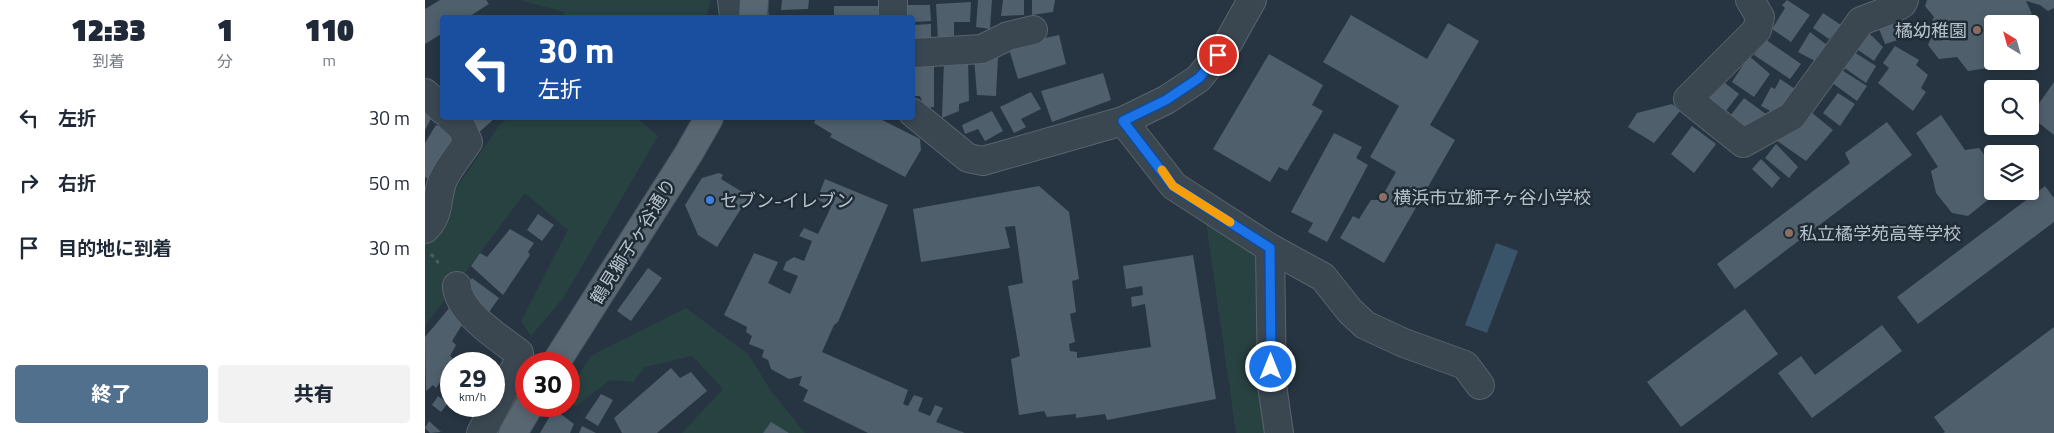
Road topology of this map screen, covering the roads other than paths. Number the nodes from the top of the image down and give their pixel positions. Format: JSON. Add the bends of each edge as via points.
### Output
{"nodes":[{"id":1,"x":732,"y":0,"type":"edge"},
{"id":2,"x":755,"y":0,"type":"edge"},
{"id":3,"x":893,"y":0,"type":"edge"},
{"id":4,"x":1252,"y":0,"type":"edge"},
{"id":5,"x":1750,"y":0,"type":"edge"},
{"id":6,"x":1904,"y":0,"type":"edge"},
{"id":7,"x":734,"y":15,"type":"edge"},
{"id":8,"x":753,"y":15,"type":"edge"},
{"id":9,"x":893,"y":15,"type":"edge"},
{"id":10,"x":1033,"y":30,"type":"dead end"},
{"id":11,"x":915,"y":53,"type":"edge"},
{"id":12,"x":425,"y":93,"type":"edge"},
{"id":13,"x":440,"y":107,"type":"edge"},
{"id":14,"x":915,"y":115,"type":"edge"},
{"id":15,"x":453,"y":120,"type":"edge"},
{"id":16,"x":708,"y":120,"type":"edge"},
{"id":17,"x":1123,"y":121,"type":"junction"},
{"id":18,"x":426,"y":236,"type":"edge"},
{"id":19,"x":1270,"y":248,"type":"junction"},
{"id":20,"x":457,"y":286,"type":"dead end"},
{"id":21,"x":563,"y":352,"type":"edge"},
{"id":22,"x":1481,"y":385,"type":"dead end"},
{"id":23,"x":522,"y":417,"type":"edge"},
{"id":24,"x":481,"y":433,"type":"edge"},
{"id":25,"x":513,"y":433,"type":"edge"},
{"id":26,"x":1279,"y":433,"type":"edge"}],
"edges":[{"from":1,"to":7,"type":"street"},
{"from":2,"to":8,"type":"main road"},
{"from":3,"to":9,"type":"street"},
{"from":4,"to":17,"type":"street","via":[[1228,44],[1199,78],[1166,100]]},
{"from":5,"to":6,"type":"street","via":[[1760,18],[1757,30],[1688,99],[1743,143],[1792,116],[1861,21],[1893,9]]},
{"from":10,"to":11,"type":"street","via":[[1008,36],[982,49]]},
{"from":12,"to":13,"type":"street"},
{"from":14,"to":17,"type":"street","via":[[968,158],[983,161]]},
{"from":15,"to":18,"type":"street","via":[[462,128],[468,142],[443,180],[438,210]]},
{"from":16,"to":21,"type":"main road","name":"鶴見獅子ヶ谷通り"},
{"from":17,"to":19,"type":"street","via":[[1173,186]]},
{"from":19,"to":22,"type":"street","via":[[1323,277],[1365,325],[1465,365]]},
{"from":19,"to":26,"type":"street","via":[[1272,385]]},
{"from":20,"to":24,"type":"street","via":[[457,295],[463,305],[519,354],[519,361]]},
{"from":23,"to":25,"type":"main road"}]}
